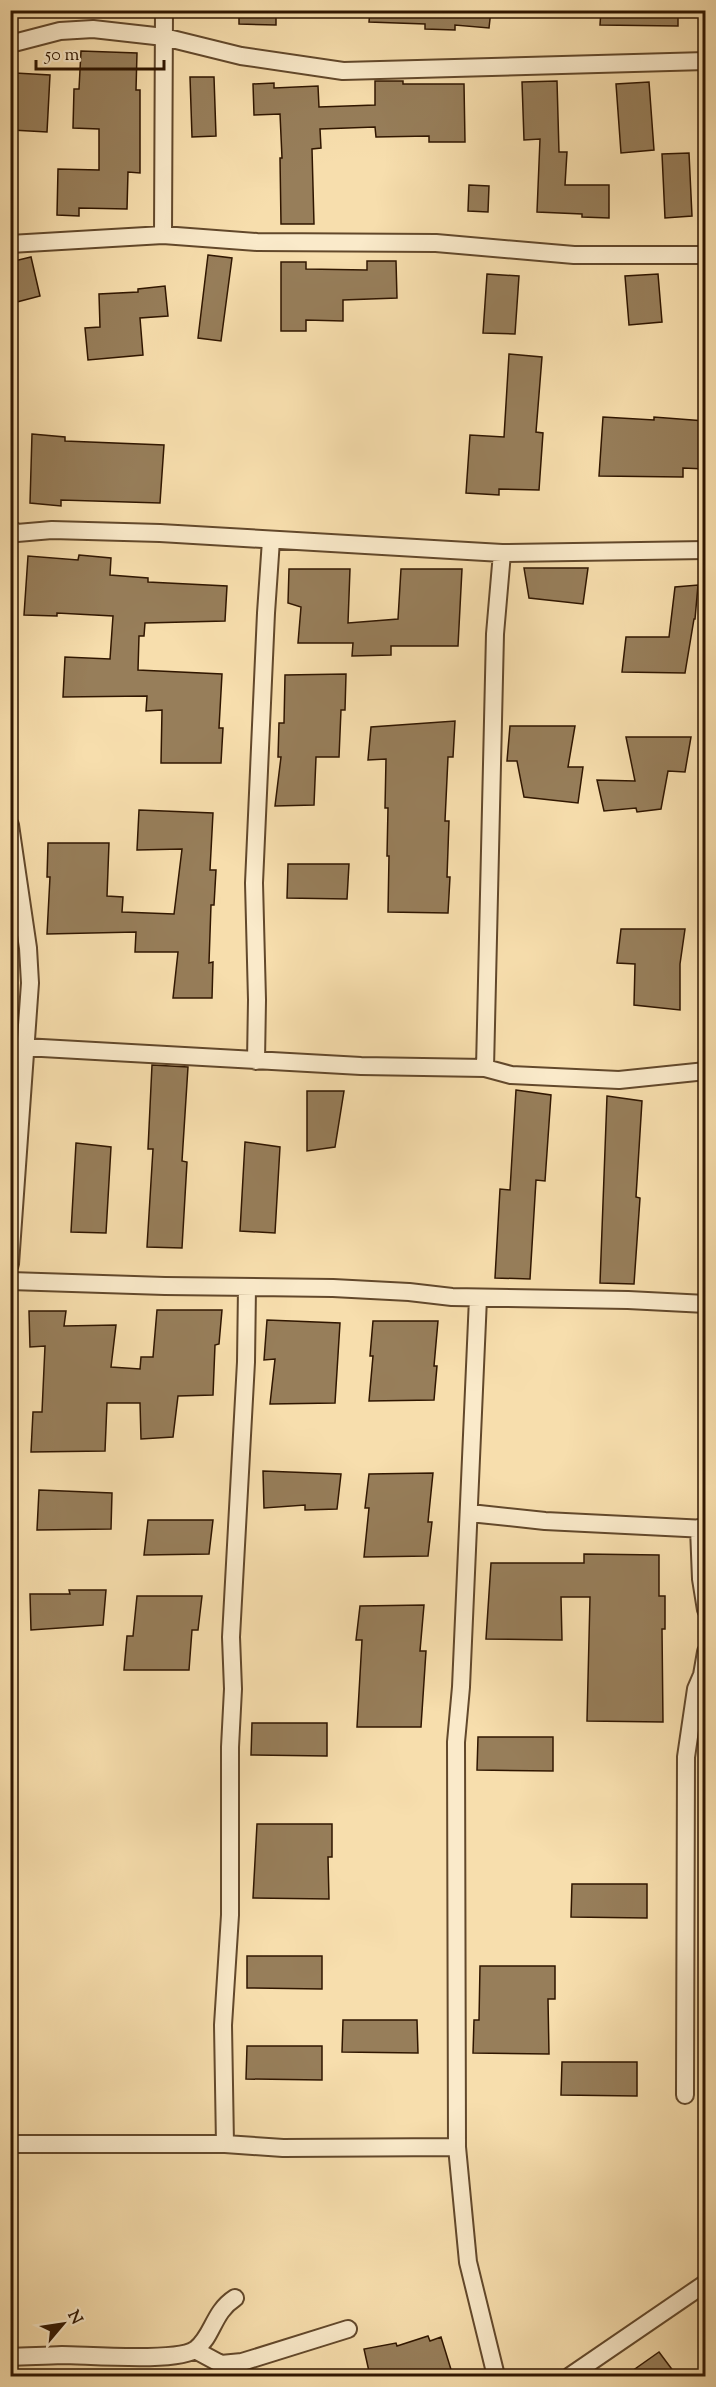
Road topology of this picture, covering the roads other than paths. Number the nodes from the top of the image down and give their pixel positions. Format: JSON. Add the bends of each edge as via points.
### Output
{"nodes":[{"id":1,"x":164,"y":10,"type":"edge"},
{"id":2,"x":164,"y":38,"type":"junction"},
{"id":3,"x":10,"y":44,"type":"edge"},
{"id":4,"x":705,"y":61,"type":"edge"},
{"id":5,"x":163,"y":235,"type":"junction"},
{"id":6,"x":10,"y":244,"type":"edge"},
{"id":7,"x":705,"y":255,"type":"edge"},
{"id":8,"x":14,"y":531,"type":"edge"},
{"id":9,"x":272,"y":540,"type":"junction"},
{"id":10,"x":705,"y":550,"type":"edge"},
{"id":11,"x":502,"y":553,"type":"junction"},
{"id":12,"x":10,"y":825,"type":"edge"},
{"id":13,"x":10,"y":945,"type":"edge"},
{"id":14,"x":28,"y":948,"type":"junction"},
{"id":15,"x":24,"y":1047,"type":"junction"},
{"id":16,"x":256,"y":1061,"type":"junction"},
{"id":17,"x":485,"y":1068,"type":"junction"},
{"id":18,"x":705,"y":1071,"type":"edge"},
{"id":19,"x":10,"y":1264,"type":"edge"},
{"id":20,"x":10,"y":1281,"type":"edge"},
{"id":21,"x":247,"y":1287,"type":"junction"},
{"id":22,"x":478,"y":1298,"type":"junction"},
{"id":23,"x":705,"y":1305,"type":"edge"},
{"id":24,"x":470,"y":1513,"type":"junction"},
{"id":25,"x":702,"y":1528,"type":"edge"},
{"id":26,"x":705,"y":1611,"type":"edge"},
{"id":27,"x":705,"y":1652,"type":"edge"},
{"id":28,"x":704,"y":1675,"type":"edge"},
{"id":29,"x":685,"y":2095,"type":"dead end"},
{"id":30,"x":10,"y":2144,"type":"edge"},
{"id":31,"x":225,"y":2144,"type":"junction"},
{"id":32,"x":457,"y":2147,"type":"junction"},
{"id":33,"x":705,"y":2283,"type":"edge"},
{"id":34,"x":235,"y":2298,"type":"dead end"},
{"id":35,"x":348,"y":2329,"type":"dead end"},
{"id":36,"x":195,"y":2350,"type":"junction"},
{"id":37,"x":10,"y":2357,"type":"edge"},
{"id":38,"x":496,"y":2376,"type":"edge"},
{"id":39,"x":570,"y":2376,"type":"edge"}],
"edges":[{"from":1,"to":2,"type":"street"},
{"from":2,"to":3,"type":"street","via":[[93,29],[60,31]]},
{"from":2,"to":4,"type":"street","via":[[241,56],[343,71]]},
{"from":2,"to":5,"type":"street"},
{"from":5,"to":6,"type":"street"},
{"from":5,"to":7,"type":"street","via":[[257,242],[436,243],[574,255]]},
{"from":8,"to":9,"type":"street","via":[[110,531]]},
{"from":9,"to":11,"type":"street"},
{"from":9,"to":16,"type":"street","via":[[254,883]]},
{"from":10,"to":11,"type":"street"},
{"from":11,"to":17,"type":"street","via":[[495,634]]},
{"from":12,"to":14,"type":"street"},
{"from":13,"to":14,"type":"street"},
{"from":14,"to":15,"type":"street","via":[[30,983]]},
{"from":15,"to":16,"type":"street"},
{"from":15,"to":19,"type":"street"},
{"from":16,"to":17,"type":"street"},
{"from":17,"to":18,"type":"street","via":[[511,1074],[619,1080]]},
{"from":20,"to":21,"type":"street"},
{"from":21,"to":22,"type":"street","via":[[333,1288]]},
{"from":21,"to":31,"type":"street","via":[[231,1637],[230,1915],[223,2025]]},
{"from":22,"to":23,"type":"street"},
{"from":22,"to":24,"type":"street"},
{"from":24,"to":25,"type":"street","via":[[545,1521]]},
{"from":24,"to":32,"type":"street","via":[[456,1742]]},
{"from":25,"to":26,"type":"street"},
{"from":27,"to":28,"type":"street"},
{"from":28,"to":29,"type":"street","via":[[696,1689],[686,1757]]},
{"from":30,"to":31,"type":"street"},
{"from":31,"to":32,"type":"street","via":[[283,2148]]},
{"from":32,"to":38,"type":"street","via":[[468,2262]]},
{"from":33,"to":39,"type":"street"},
{"from":34,"to":36,"type":"street","via":[[218,2313]]},
{"from":35,"to":36,"type":"street","via":[[242,2362],[221,2364]]},
{"from":36,"to":37,"type":"street","via":[[155,2357]]}]}
